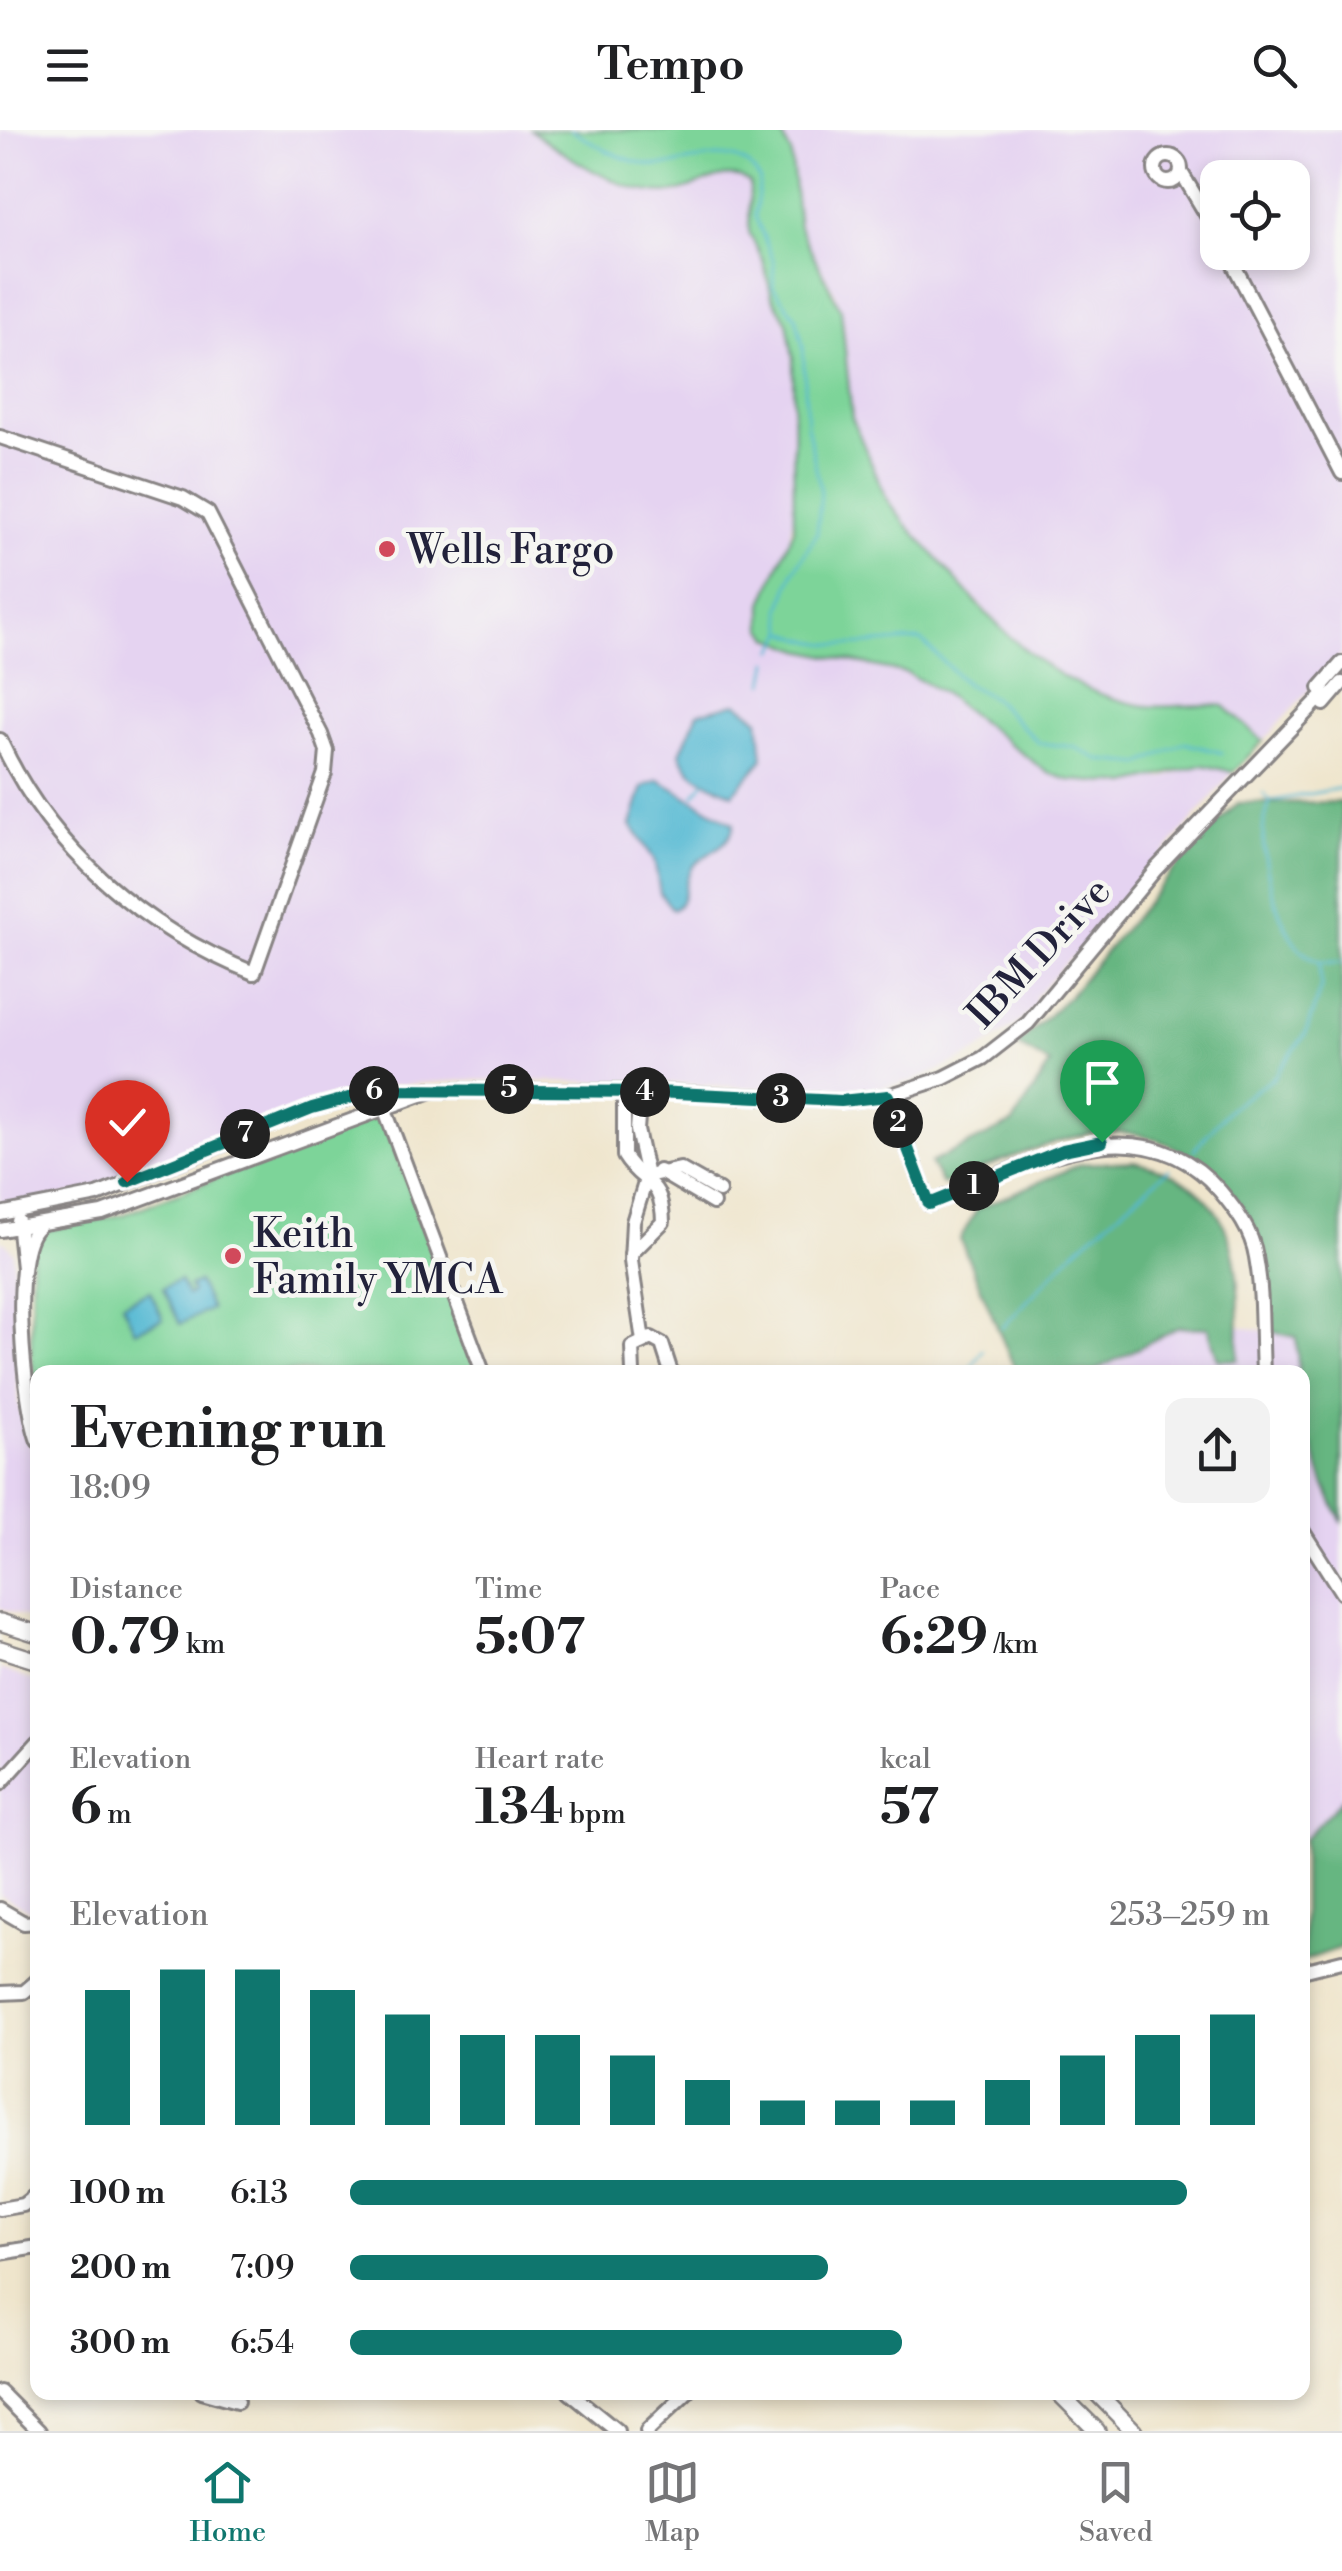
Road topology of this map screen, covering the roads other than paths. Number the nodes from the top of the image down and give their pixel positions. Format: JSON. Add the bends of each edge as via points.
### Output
{"nodes":[{"id":1,"x":1180,"y":172,"type":"dead end"},
{"id":2,"x":1200,"y":205,"type":"edge"},
{"id":3,"x":1237,"y":270,"type":"edge"},
{"id":4,"x":0,"y":437,"type":"edge"},
{"id":5,"x":1342,"y":473,"type":"edge"},
{"id":6,"x":1342,"y":663,"type":"edge"},
{"id":7,"x":1342,"y":683,"type":"edge"},
{"id":8,"x":0,"y":740,"type":"edge"},
{"id":9,"x":1272,"y":747,"type":"junction"},
{"id":10,"x":436,"y":1089,"type":"junction"},
{"id":11,"x":378,"y":1090,"type":"junction"},
{"id":12,"x":624,"y":1092,"type":"junction"},
{"id":13,"x":640,"y":1092,"type":"junction"},
{"id":14,"x":888,"y":1096,"type":"junction"},
{"id":15,"x":384,"y":1107,"type":"junction"},
{"id":16,"x":653,"y":1174,"type":"junction"},
{"id":17,"x":716,"y":1197,"type":"dead end"},
{"id":18,"x":17,"y":1212,"type":"junction"},
{"id":19,"x":0,"y":1214,"type":"edge"},
{"id":20,"x":39,"y":1226,"type":"junction"},
{"id":21,"x":18,"y":1229,"type":"junction"},
{"id":22,"x":0,"y":1230,"type":"edge"},
{"id":23,"x":631,"y":1254,"type":"junction"},
{"id":24,"x":23,"y":1268,"type":"junction"},
{"id":25,"x":643,"y":1341,"type":"junction"},
{"id":26,"x":479,"y":1365,"type":"edge"},
{"id":27,"x":633,"y":1365,"type":"edge"},
{"id":28,"x":669,"y":1365,"type":"edge"},
{"id":29,"x":1262,"y":1365,"type":"edge"},
{"id":30,"x":30,"y":1405,"type":"edge"},
{"id":31,"x":1310,"y":1543,"type":"edge"},
{"id":32,"x":1342,"y":1593,"type":"edge"},
{"id":33,"x":0,"y":1622,"type":"edge"},
{"id":34,"x":30,"y":1631,"type":"edge"},
{"id":35,"x":0,"y":1649,"type":"edge"},
{"id":36,"x":30,"y":1658,"type":"edge"},
{"id":37,"x":30,"y":1751,"type":"edge"},
{"id":38,"x":0,"y":1784,"type":"edge"},
{"id":39,"x":1,"y":1914,"type":"edge"},
{"id":40,"x":30,"y":1923,"type":"edge"},
{"id":41,"x":1342,"y":1961,"type":"edge"},
{"id":42,"x":1310,"y":1970,"type":"edge"},
{"id":43,"x":30,"y":1987,"type":"edge"},
{"id":44,"x":0,"y":1992,"type":"edge"},
{"id":45,"x":30,"y":2200,"type":"edge"},
{"id":46,"x":0,"y":2209,"type":"edge"},
{"id":47,"x":30,"y":2248,"type":"edge"},
{"id":48,"x":0,"y":2252,"type":"edge"},
{"id":49,"x":0,"y":2392,"type":"edge"},
{"id":50,"x":230,"y":2400,"type":"edge"},
{"id":51,"x":579,"y":2400,"type":"edge"},
{"id":52,"x":680,"y":2400,"type":"edge"},
{"id":53,"x":1066,"y":2400,"type":"edge"},
{"id":54,"x":1104,"y":2400,"type":"edge"},
{"id":55,"x":237,"y":2402,"type":"dead end"},
{"id":56,"x":38,"y":2431,"type":"edge"},
{"id":57,"x":617,"y":2431,"type":"edge"},
{"id":58,"x":647,"y":2431,"type":"edge"},
{"id":59,"x":1098,"y":2431,"type":"edge"},
{"id":60,"x":1134,"y":2431,"type":"edge"}],
"edges":[{"from":1,"to":2,"type":"street"},
{"from":3,"to":5,"type":"street"},
{"from":4,"to":8,"type":"street","via":[[183,498],[208,513],[320,734],[325,773],[254,973],[173,934],[108,886],[49,821]]},
{"from":6,"to":9,"type":"street","name":"IBM Drive"},
{"from":7,"to":9,"type":"street","name":"IBM Drive","via":[[1298,731]]},
{"from":9,"to":14,"type":"street","name":"IBM Drive","via":[[1156,869],[1028,1023],[970,1066]]},
{"from":10,"to":11,"type":"street","name":"IBM Drive"},
{"from":10,"to":12,"type":"street","name":"IBM Drive"},
{"from":10,"to":15,"type":"street","name":"IBM Drive"},
{"from":11,"to":15,"type":"street"},
{"from":11,"to":18,"type":"street","name":"IBM Drive","via":[[299,1113],[97,1195]]},
{"from":12,"to":13,"type":"street","name":"IBM Drive"},
{"from":12,"to":16,"type":"street","via":[[624,1156]]},
{"from":13,"to":14,"type":"street","name":"IBM Drive","via":[[841,1101]]},
{"from":13,"to":16,"type":"street","via":[[637,1130]]},
{"from":14,"to":29,"type":"street","via":[[929,1204],[1063,1150],[1102,1142],[1156,1148],[1208,1177],[1241,1216],[1256,1255]]},
{"from":15,"to":20,"type":"street","name":"IBM Drive","via":[[102,1212]]},
{"from":15,"to":26,"type":"street"},
{"from":16,"to":17,"type":"street","via":[[680,1169]]},
{"from":16,"to":23,"type":"street","via":[[633,1222]]},
{"from":16,"to":23,"type":"street","via":[[663,1222]]},
{"from":18,"to":19,"type":"street","name":"IBM Drive"},
{"from":18,"to":21,"type":"street"},
{"from":20,"to":21,"type":"street","name":"IBM Drive"},
{"from":20,"to":24,"type":"street","via":[[29,1238]]},
{"from":21,"to":22,"type":"street","name":"IBM Drive"},
{"from":21,"to":24,"type":"street"},
{"from":23,"to":25,"type":"street"},
{"from":24,"to":30,"type":"street","via":[[23,1373]]},
{"from":25,"to":27,"type":"street","via":[[632,1347]]},
{"from":25,"to":28,"type":"street","via":[[662,1344]]},
{"from":31,"to":32,"type":"street"},
{"from":33,"to":34,"type":"main road"},
{"from":35,"to":36,"type":"main road"},
{"from":37,"to":38,"type":"street"},
{"from":39,"to":40,"type":"street"},
{"from":41,"to":42,"type":"street"},
{"from":43,"to":44,"type":"street"},
{"from":45,"to":46,"type":"street"},
{"from":47,"to":48,"type":"street"},
{"from":49,"to":56,"type":"street"},
{"from":50,"to":55,"type":"street"},
{"from":51,"to":57,"type":"street"},
{"from":52,"to":58,"type":"street"},
{"from":53,"to":59,"type":"main road"},
{"from":54,"to":60,"type":"main road"}]}
